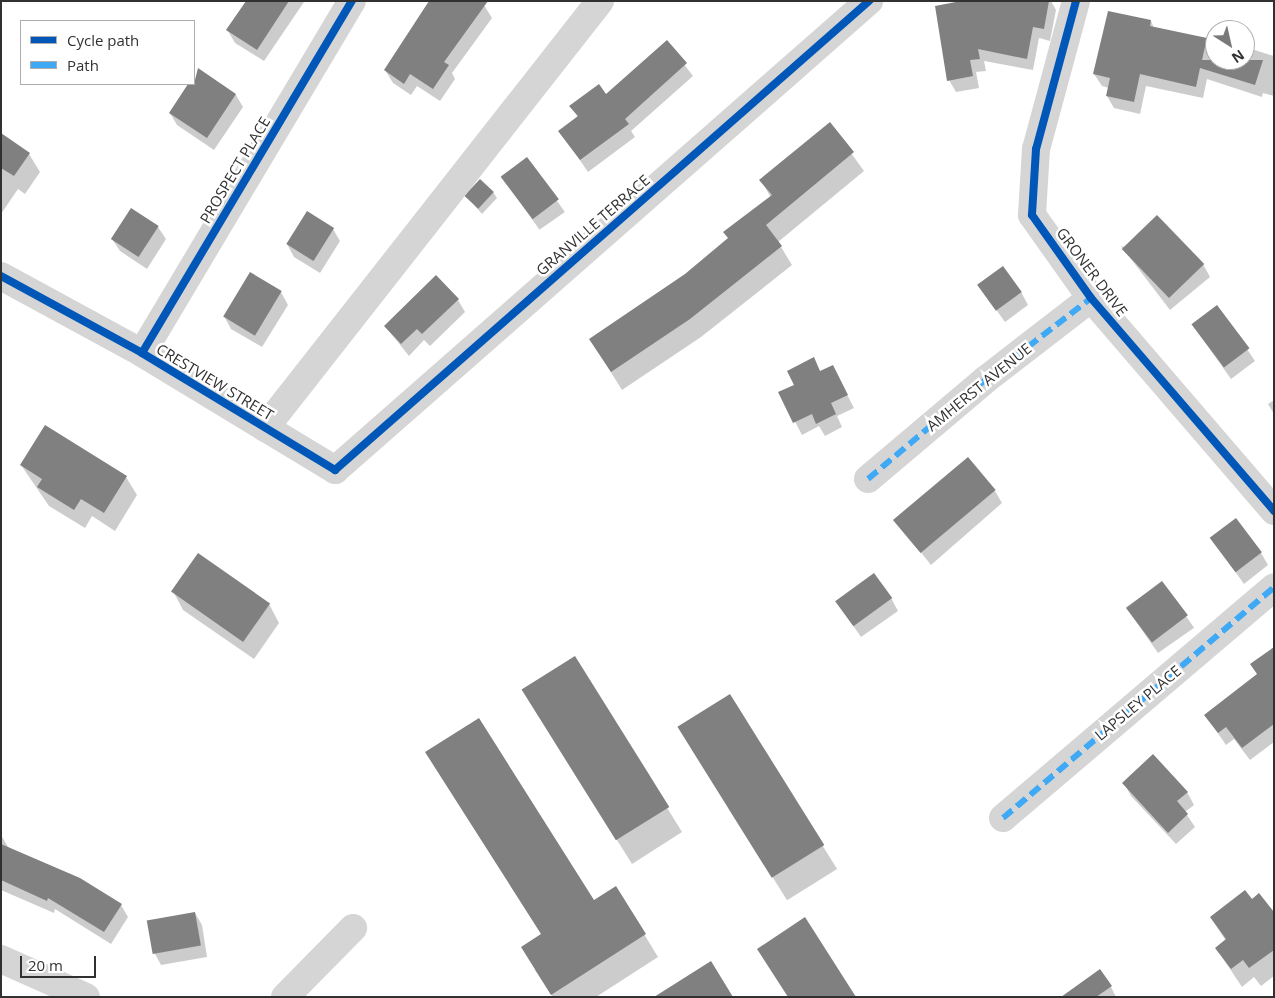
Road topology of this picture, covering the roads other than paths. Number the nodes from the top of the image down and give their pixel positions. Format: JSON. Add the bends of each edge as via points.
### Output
{"nodes":[{"id":1,"x":352,"y":1,"type":"edge"},
{"id":2,"x":600,"y":1,"type":"edge"},
{"id":3,"x":869,"y":1,"type":"edge"},
{"id":4,"x":1076,"y":1,"type":"edge"},
{"id":5,"x":1,"y":276,"type":"edge"},
{"id":6,"x":1091,"y":298,"type":"junction"},
{"id":7,"x":142,"y":353,"type":"junction"},
{"id":8,"x":265,"y":428,"type":"junction"},
{"id":9,"x":335,"y":470,"type":"joint"},
{"id":10,"x":868,"y":479,"type":"dead end"},
{"id":11,"x":1274,"y":511,"type":"edge"},
{"id":12,"x":1274,"y":587,"type":"edge"},
{"id":13,"x":1003,"y":818,"type":"dead end"},
{"id":14,"x":354,"y":928,"type":"dead end"},
{"id":15,"x":1,"y":958,"type":"edge"},
{"id":16,"x":86,"y":997,"type":"edge"},
{"id":17,"x":285,"y":997,"type":"edge"}],
"edges":[{"from":1,"to":7,"type":"street","name":"PROSPECT PLACE"},
{"from":2,"to":8,"type":"street"},
{"from":3,"to":9,"type":"street","name":"GRANVILLE TERRACE"},
{"from":4,"to":6,"type":"street","name":"GRONER DRIVE","via":[[1036,149],[1032,216]]},
{"from":5,"to":7,"type":"street","name":"CRESTVIEW STREET"},
{"from":6,"to":10,"type":"street","name":"AMHERST AVENUE","via":[[985,380]]},
{"from":6,"to":11,"type":"street","name":"GRONER DRIVE"},
{"from":7,"to":8,"type":"street","name":"CRESTVIEW STREET"},
{"from":8,"to":9,"type":"street","name":"CRESTVIEW STREET"},
{"from":12,"to":13,"type":"street","name":"LAPSLEY PLACE"},
{"from":14,"to":17,"type":"street"},
{"from":15,"to":16,"type":"street"}]}
